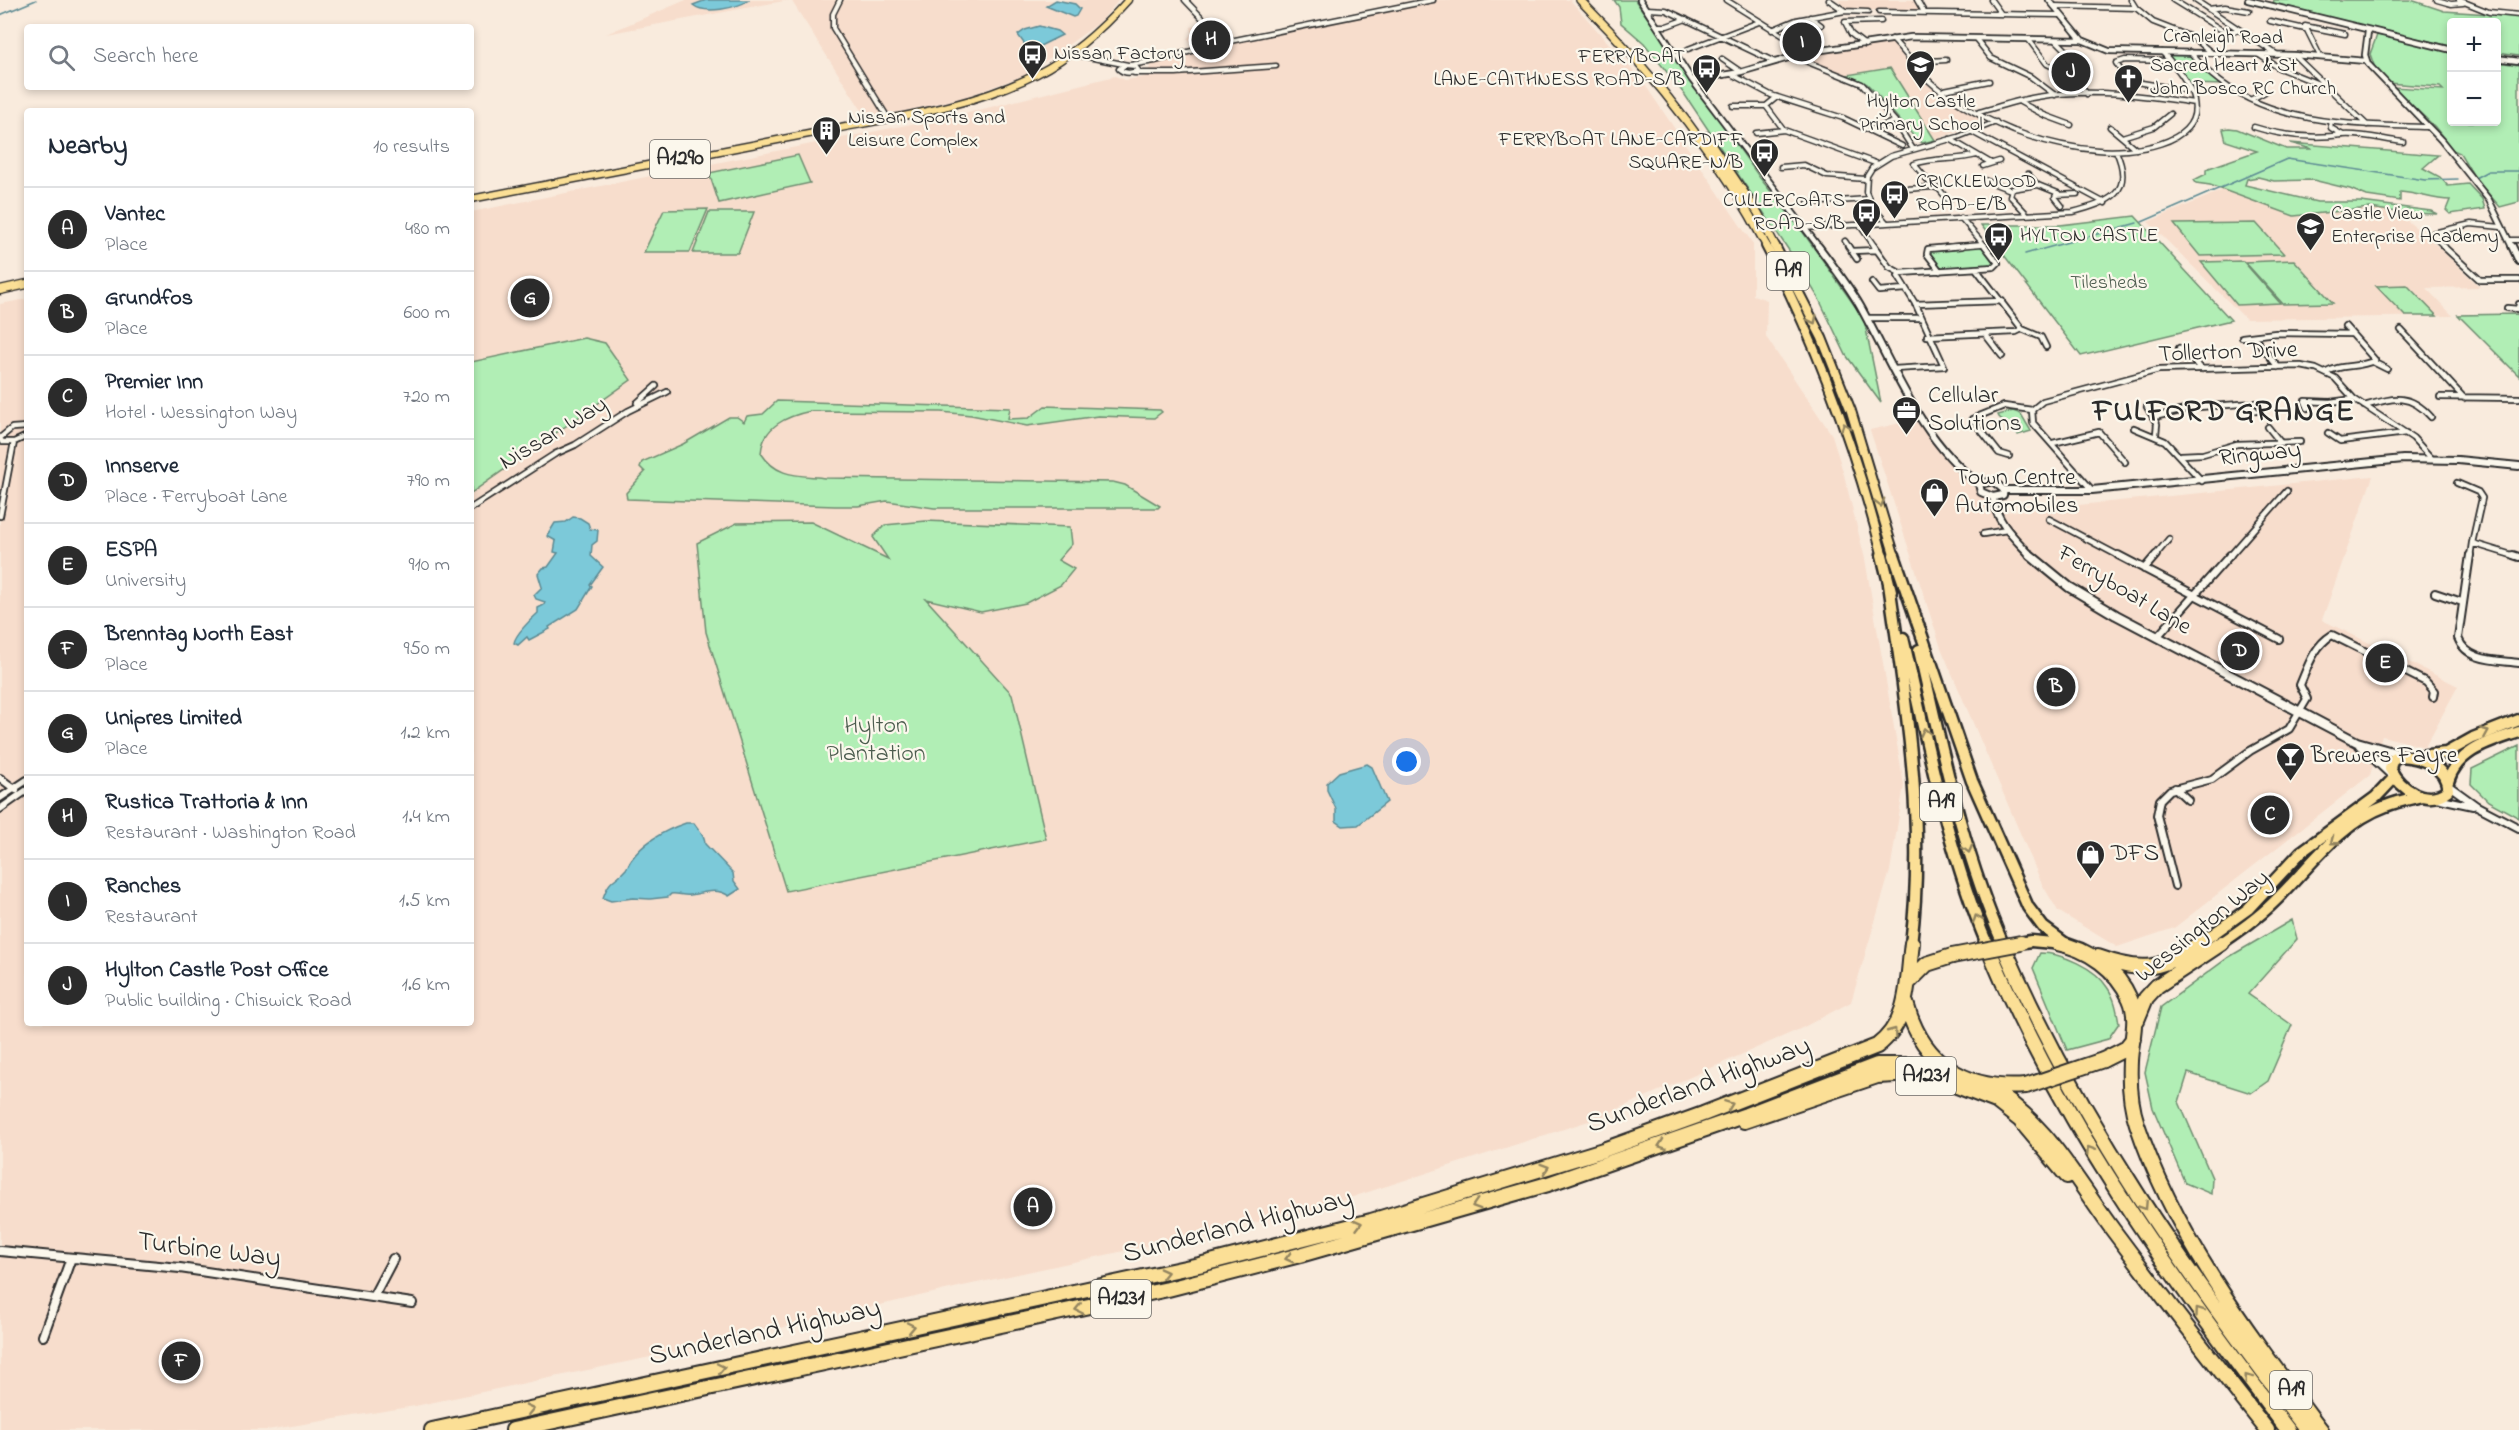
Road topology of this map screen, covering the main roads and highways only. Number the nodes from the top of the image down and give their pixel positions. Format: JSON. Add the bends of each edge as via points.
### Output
{"nodes":[{"id":1,"x":1128,"y":0,"type":"edge"},
{"id":2,"x":1580,"y":0,"type":"edge"},
{"id":3,"x":1587,"y":0,"type":"edge"},
{"id":4,"x":474,"y":198,"type":"edge"},
{"id":5,"x":24,"y":286,"type":"edge"},
{"id":6,"x":0,"y":290,"type":"edge"},
{"id":7,"x":1890,"y":584,"type":"junction"},
{"id":8,"x":1904,"y":588,"type":"junction"},
{"id":9,"x":2519,"y":720,"type":"edge"},
{"id":10,"x":2519,"y":732,"type":"edge"},
{"id":11,"x":2410,"y":756,"type":"junction"},
{"id":12,"x":2393,"y":777,"type":"junction"},
{"id":13,"x":2448,"y":783,"type":"junction"},
{"id":14,"x":2422,"y":796,"type":"junction"},
{"id":15,"x":2066,"y":944,"type":"junction"},
{"id":16,"x":2084,"y":952,"type":"junction"},
{"id":17,"x":1909,"y":983,"type":"junction"},
{"id":18,"x":1906,"y":1000,"type":"junction"},
{"id":19,"x":2137,"y":1021,"type":"junction"},
{"id":20,"x":2134,"y":1039,"type":"junction"},
{"id":21,"x":1964,"y":1079,"type":"junction"},
{"id":22,"x":1988,"y":1087,"type":"junction"},
{"id":23,"x":1717,"y":1125,"type":"junction"},
{"id":24,"x":2094,"y":1205,"type":"junction"},
{"id":25,"x":432,"y":1430,"type":"edge"},
{"id":26,"x":513,"y":1430,"type":"edge"},
{"id":27,"x":2267,"y":1430,"type":"edge"},
{"id":28,"x":2288,"y":1430,"type":"edge"},
{"id":29,"x":2307,"y":1430,"type":"edge"},
{"id":30,"x":2321,"y":1430,"type":"edge"}],
"edges":[{"from":1,"to":4,"type":"main road","number":"A1290","via":[[1116,15],[1048,67],[993,92],[888,118]]},
{"from":7,"to":2,"type":"highway","number":"A19","one_way":true,"via":[[1834,394],[1769,250],[1676,107]]},
{"from":3,"to":8,"type":"highway","number":"A19","one_way":true,"via":[[1615,26],[1685,107],[1758,213],[1779,251],[1822,338],[1851,411]]},
{"from":5,"to":6,"type":"main road"},
{"from":7,"to":17,"type":"highway","number":"A19","via":[[1916,808],[1918,874]]},
{"from":28,"to":7,"type":"highway","number":"A19","one_way":true,"via":[[2136,1222],[2061,1100],[2016,1012],[1956,856]]},
{"from":8,"to":15,"type":"highway","via":[[1972,781],[2028,907],[2043,927]]},
{"from":8,"to":29,"type":"highway","number":"A19","one_way":true,"via":[[1971,860],[2001,944],[2050,1050],[2152,1219]]},
{"from":11,"to":9,"type":"highway","one_way":true,"via":[[2446,753]]},
{"from":10,"to":13,"type":"highway","via":[[2466,755],[2449,772]]},
{"from":11,"to":12,"type":"highway","name":"Wessington Way","via":[[2392,760]]},
{"from":11,"to":13,"type":"highway","via":[[2433,765]]},
{"from":12,"to":14,"type":"highway","name":"Wessington Way"},
{"from":12,"to":16,"type":"highway","name":"Wessington Way","via":[[2379,796],[2300,853],[2254,904],[2178,958],[2157,968],[2132,967]]},
{"from":13,"to":14,"type":"highway","name":"Wessington Way","via":[[2444,795]]},
{"from":14,"to":19,"type":"highway","name":"Wessington Way","one_way":true,"via":[[2385,806],[2359,821],[2318,854],[2252,922],[2157,986],[2146,998]]},
{"from":15,"to":16,"type":"highway"},
{"from":15,"to":17,"type":"highway","bridge":true,"via":[[2031,942],[1933,960]]},
{"from":16,"to":19,"type":"highway","via":[[2099,961],[2122,986]]},
{"from":17,"to":18,"type":"highway","number":"A1231"},
{"from":18,"to":21,"type":"highway","number":"A1231","via":[[1910,1020],[1924,1044],[1945,1068]]},
{"from":25,"to":18,"type":"highway","name":"Sunderland Highway","number":"A1231","one_way":true,"via":[[1086,1290],[1381,1217],[1603,1150],[1864,1052],[1893,1035]]},
{"from":19,"to":20,"type":"highway"},
{"from":20,"to":22,"type":"highway","number":"A1231","bridge":true,"via":[[2103,1060],[2026,1086]]},
{"from":20,"to":30,"type":"highway","number":"A19","via":[[2129,1079],[2131,1102],[2152,1164],[2209,1270]]},
{"from":21,"to":22,"type":"highway","number":"A1231"},
{"from":21,"to":23,"type":"highway","name":"Sunderland Highway","number":"A1231","via":[[1914,1065],[1877,1065]]},
{"from":22,"to":24,"type":"highway","number":"A1231","via":[[2015,1102],[2041,1128]]},
{"from":23,"to":24,"type":"highway","number":"A1231","via":[[1758,1118],[1877,1076],[1930,1077],[1980,1094],[2008,1109]]},
{"from":23,"to":26,"type":"highway","name":"Sunderland Highway","number":"A1231","one_way":true,"via":[[1548,1184],[1223,1275]]},
{"from":24,"to":27,"type":"highway","number":"A1231"}]}
